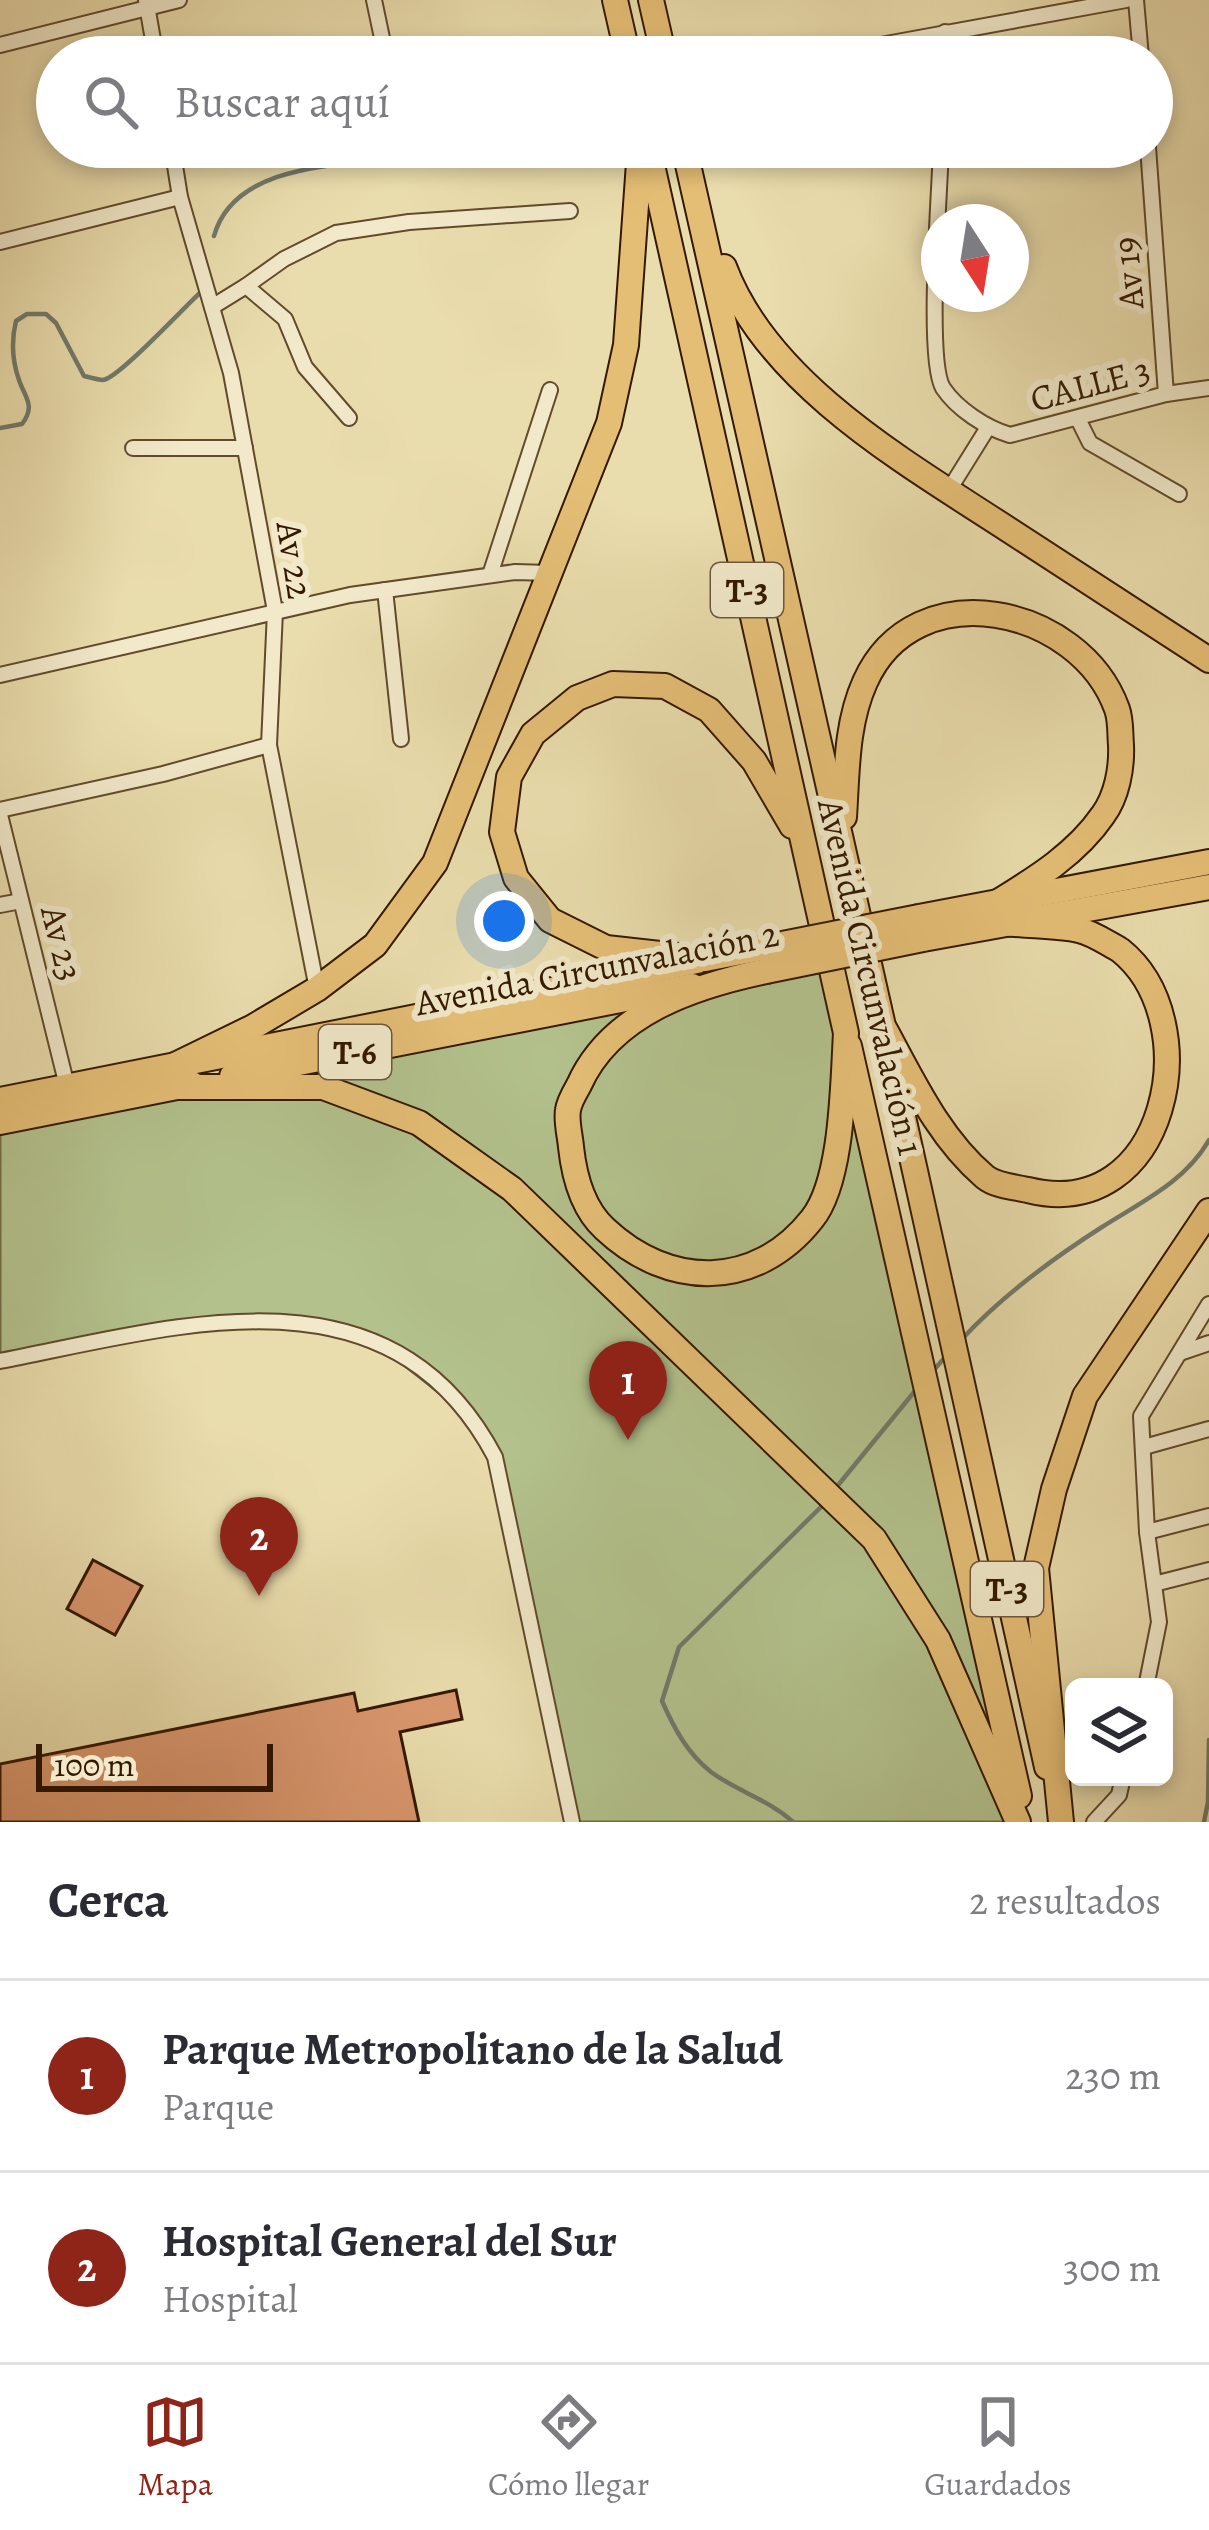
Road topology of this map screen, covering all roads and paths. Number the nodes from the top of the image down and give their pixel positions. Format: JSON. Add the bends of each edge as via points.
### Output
{"nodes":[{"id":1,"x":179,"y":0,"type":"edge"},
{"id":2,"x":374,"y":0,"type":"edge"},
{"id":3,"x":615,"y":0,"type":"edge"},
{"id":4,"x":651,"y":0,"type":"edge"},
{"id":5,"x":1126,"y":0,"type":"edge"},
{"id":6,"x":1136,"y":0,"type":"edge"},
{"id":7,"x":147,"y":5,"type":"edge"},
{"id":8,"x":945,"y":32,"type":"junction"},
{"id":9,"x":152,"y":36,"type":"edge"},
{"id":10,"x":382,"y":36,"type":"edge"},
{"id":11,"x":623,"y":36,"type":"edge"},
{"id":12,"x":659,"y":36,"type":"edge"},
{"id":13,"x":924,"y":36,"type":"edge"},
{"id":14,"x":945,"y":36,"type":"edge"},
{"id":15,"x":1139,"y":36,"type":"edge"},
{"id":16,"x":0,"y":45,"type":"edge"},
{"id":17,"x":175,"y":168,"type":"edge"},
{"id":18,"x":642,"y":168,"type":"edge"},
{"id":19,"x":649,"y":168,"type":"edge"},
{"id":20,"x":689,"y":168,"type":"edge"},
{"id":21,"x":940,"y":168,"type":"edge"},
{"id":22,"x":1150,"y":168,"type":"edge"},
{"id":23,"x":691,"y":179,"type":"junction"},
{"id":24,"x":180,"y":196,"type":"junction"},
{"id":25,"x":569,"y":211,"type":"dead end"},
{"id":26,"x":0,"y":242,"type":"edge"},
{"id":27,"x":246,"y":286,"type":"junction"},
{"id":28,"x":212,"y":307,"type":"junction"},
{"id":29,"x":1209,"y":388,"type":"edge"},
{"id":30,"x":550,"y":390,"type":"dead end"},
{"id":31,"x":1166,"y":394,"type":"junction"},
{"id":32,"x":349,"y":418,"type":"dead end"},
{"id":33,"x":1078,"y":419,"type":"junction"},
{"id":34,"x":987,"y":429,"type":"junction"},
{"id":35,"x":133,"y":448,"type":"dead end"},
{"id":36,"x":245,"y":448,"type":"junction"},
{"id":37,"x":949,"y":490,"type":"junction"},
{"id":38,"x":1179,"y":494,"type":"dead end"},
{"id":39,"x":549,"y":573,"type":"junction"},
{"id":40,"x":490,"y":575,"type":"junction"},
{"id":41,"x":385,"y":590,"type":"junction"},
{"id":42,"x":275,"y":611,"type":"junction"},
{"id":43,"x":1209,"y":660,"type":"edge"},
{"id":44,"x":0,"y":675,"type":"edge"},
{"id":45,"x":401,"y":740,"type":"dead end"},
{"id":46,"x":269,"y":745,"type":"junction"},
{"id":47,"x":0,"y":812,"type":"edge"},
{"id":48,"x":842,"y":844,"type":"junction"},
{"id":49,"x":805,"y":849,"type":"junction"},
{"id":50,"x":1209,"y":862,"type":"edge"},
{"id":51,"x":1209,"y":887,"type":"edge"},
{"id":52,"x":21,"y":901,"type":"junction"},
{"id":53,"x":0,"y":905,"type":"edge"},
{"id":54,"x":1002,"y":913,"type":"junction"},
{"id":55,"x":708,"y":971,"type":"junction"},
{"id":56,"x":317,"y":989,"type":"junction"},
{"id":57,"x":883,"y":1026,"type":"junction"},
{"id":58,"x":846,"y":1033,"type":"junction"},
{"id":59,"x":177,"y":1076,"type":"junction"},
{"id":60,"x":67,"y":1086,"type":"junction"},
{"id":61,"x":1,"y":1117,"type":"edge"},
{"id":62,"x":1209,"y":1211,"type":"edge"},
{"id":63,"x":1209,"y":1304,"type":"edge"},
{"id":64,"x":1209,"y":1343,"type":"edge"},
{"id":65,"x":1178,"y":1353,"type":"junction"},
{"id":66,"x":0,"y":1360,"type":"edge"},
{"id":67,"x":1209,"y":1429,"type":"edge"},
{"id":68,"x":1144,"y":1447,"type":"junction"},
{"id":69,"x":1209,"y":1516,"type":"edge"},
{"id":70,"x":1148,"y":1532,"type":"junction"},
{"id":71,"x":1209,"y":1570,"type":"edge"},
{"id":72,"x":1154,"y":1584,"type":"junction"},
{"id":73,"x":1148,"y":1678,"type":"edge"},
{"id":74,"x":1121,"y":1786,"type":"edge"},
{"id":75,"x":572,"y":1822,"type":"edge"},
{"id":76,"x":1022,"y":1822,"type":"edge"},
{"id":77,"x":1060,"y":1822,"type":"edge"},
{"id":78,"x":1094,"y":1822,"type":"edge"}],
"edges":[{"from":1,"to":7,"type":"street"},
{"from":2,"to":10,"type":"street"},
{"from":3,"to":11,"type":"main road"},
{"from":4,"to":12,"type":"main road"},
{"from":5,"to":8,"type":"street"},
{"from":6,"to":15,"type":"street"},
{"from":7,"to":9,"type":"street"},
{"from":7,"to":16,"type":"street"},
{"from":8,"to":13,"type":"street"},
{"from":8,"to":14,"type":"street"},
{"from":17,"to":24,"type":"street","name":"Av 22"},
{"from":18,"to":39,"type":"main road","via":[[626,345],[608,423]]},
{"from":19,"to":49,"type":"main road","name":"Avenida Circunvalación 1","number":"T-3"},
{"from":20,"to":23,"type":"main road","name":"Avenida Circunvalación 1","number":"T-3"},
{"from":21,"to":34,"type":"street","via":[[934,339],[942,386]]},
{"from":22,"to":31,"type":"street","name":"Av 19"},
{"from":23,"to":37,"type":"main road","via":[[734,293],[790,367],[876,443]]},
{"from":23,"to":48,"type":"main road","name":"Avenida Circunvalación 1","number":"T-3"},
{"from":24,"to":26,"type":"street"},
{"from":24,"to":28,"type":"street","name":"Av 22"},
{"from":25,"to":27,"type":"street","via":[[336,233]]},
{"from":27,"to":28,"type":"street"},
{"from":27,"to":32,"type":"street","via":[[286,319],[305,367]]},
{"from":28,"to":36,"type":"street","name":"Av 22"},
{"from":29,"to":31,"type":"street","name":"CALLE 3"},
{"from":30,"to":40,"type":"street"},
{"from":31,"to":33,"type":"street","name":"CALLE 3"},
{"from":33,"to":34,"type":"street","name":"CALLE 3","via":[[1010,435]]},
{"from":33,"to":38,"type":"street","via":[[1090,443]]},
{"from":34,"to":37,"type":"street"},
{"from":35,"to":36,"type":"street"},
{"from":36,"to":42,"type":"street","name":"Av 22"},
{"from":37,"to":43,"type":"main road"},
{"from":39,"to":40,"type":"street"},
{"from":39,"to":56,"type":"main road","via":[[435,862],[376,945]]},
{"from":40,"to":41,"type":"street"},
{"from":41,"to":42,"type":"street"},
{"from":41,"to":45,"type":"street"},
{"from":42,"to":44,"type":"street"},
{"from":42,"to":46,"type":"street","name":"Av 22"},
{"from":46,"to":47,"type":"street"},
{"from":46,"to":56,"type":"street","name":"Av 22"},
{"from":47,"to":52,"type":"street","name":"Av 23"},
{"from":48,"to":54,"type":"main road","via":[[850,732],[866,679],[895,641],[937,619],[978,611],[1036,622],[1092,663],[1118,711],[1122,766],[1105,813]]},
{"from":48,"to":57,"type":"main road","name":"Avenida Circunvalación 1","number":"T-3"},
{"from":49,"to":55,"type":"main road","via":[[754,761],[709,710],[665,686],[613,684],[577,698],[533,734],[509,777],[502,832],[516,878],[550,920],[606,948]]},
{"from":49,"to":58,"type":"main road","name":"Avenida Circunvalación 1","number":"T-3"},
{"from":50,"to":54,"type":"main road","name":"Avenida Circunvalación 2","number":"T-6"},
{"from":51,"to":54,"type":"main road","name":"Avenida Circunvalación 2","number":"T-6"},
{"from":52,"to":53,"type":"street"},
{"from":52,"to":60,"type":"street","name":"Av 23"},
{"from":54,"to":55,"type":"main road","name":"Avenida Circunvalación 2","number":"T-6","bridge":true},
{"from":54,"to":57,"type":"main road","via":[[1082,930],[1150,965],[1175,999],[1188,1036],[1186,1096],[1156,1148],[1110,1186],[1045,1195],[989,1181],[938,1126]]},
{"from":55,"to":58,"type":"main road","via":[[630,1022],[589,1061],[568,1109],[574,1175],[602,1228],[658,1266],[723,1276],[770,1258],[814,1217],[838,1151]]},
{"from":55,"to":59,"type":"main road","name":"Avenida Circunvalación 2","number":"T-6"},
{"from":56,"to":59,"type":"main road"},
{"from":57,"to":77,"type":"main road","name":"Avenida Circunvalación 1","number":"T-3"},
{"from":58,"to":76,"type":"main road","name":"Avenida Circunvalación 1","number":"T-3"},
{"from":59,"to":60,"type":"main road","name":"Avenida Circunvalación 2","number":"T-6"},
{"from":59,"to":61,"type":"main road","name":"Avenida Circunvalación 2","number":"T-6"},
{"from":59,"to":76,"type":"main road","via":[[322,1087],[418,1123],[512,1189],[874,1539],[938,1640]]},
{"from":60,"to":61,"type":"main road","name":"Avenida Circunvalación 2","number":"T-6"},
{"from":62,"to":77,"type":"main road","via":[[1085,1396],[1054,1489],[1036,1568]]},
{"from":63,"to":65,"type":"street"},
{"from":64,"to":65,"type":"street"},
{"from":65,"to":68,"type":"street","via":[[1142,1416]]},
{"from":66,"to":75,"type":"street","via":[[211,1321],[270,1319],[325,1324],[409,1360],[476,1422],[495,1457]]},
{"from":67,"to":68,"type":"street"},
{"from":68,"to":70,"type":"street"},
{"from":69,"to":70,"type":"street"},
{"from":70,"to":72,"type":"street"},
{"from":71,"to":72,"type":"street"},
{"from":72,"to":73,"type":"street","via":[[1159,1622]]},
{"from":74,"to":78,"type":"street"}]}
